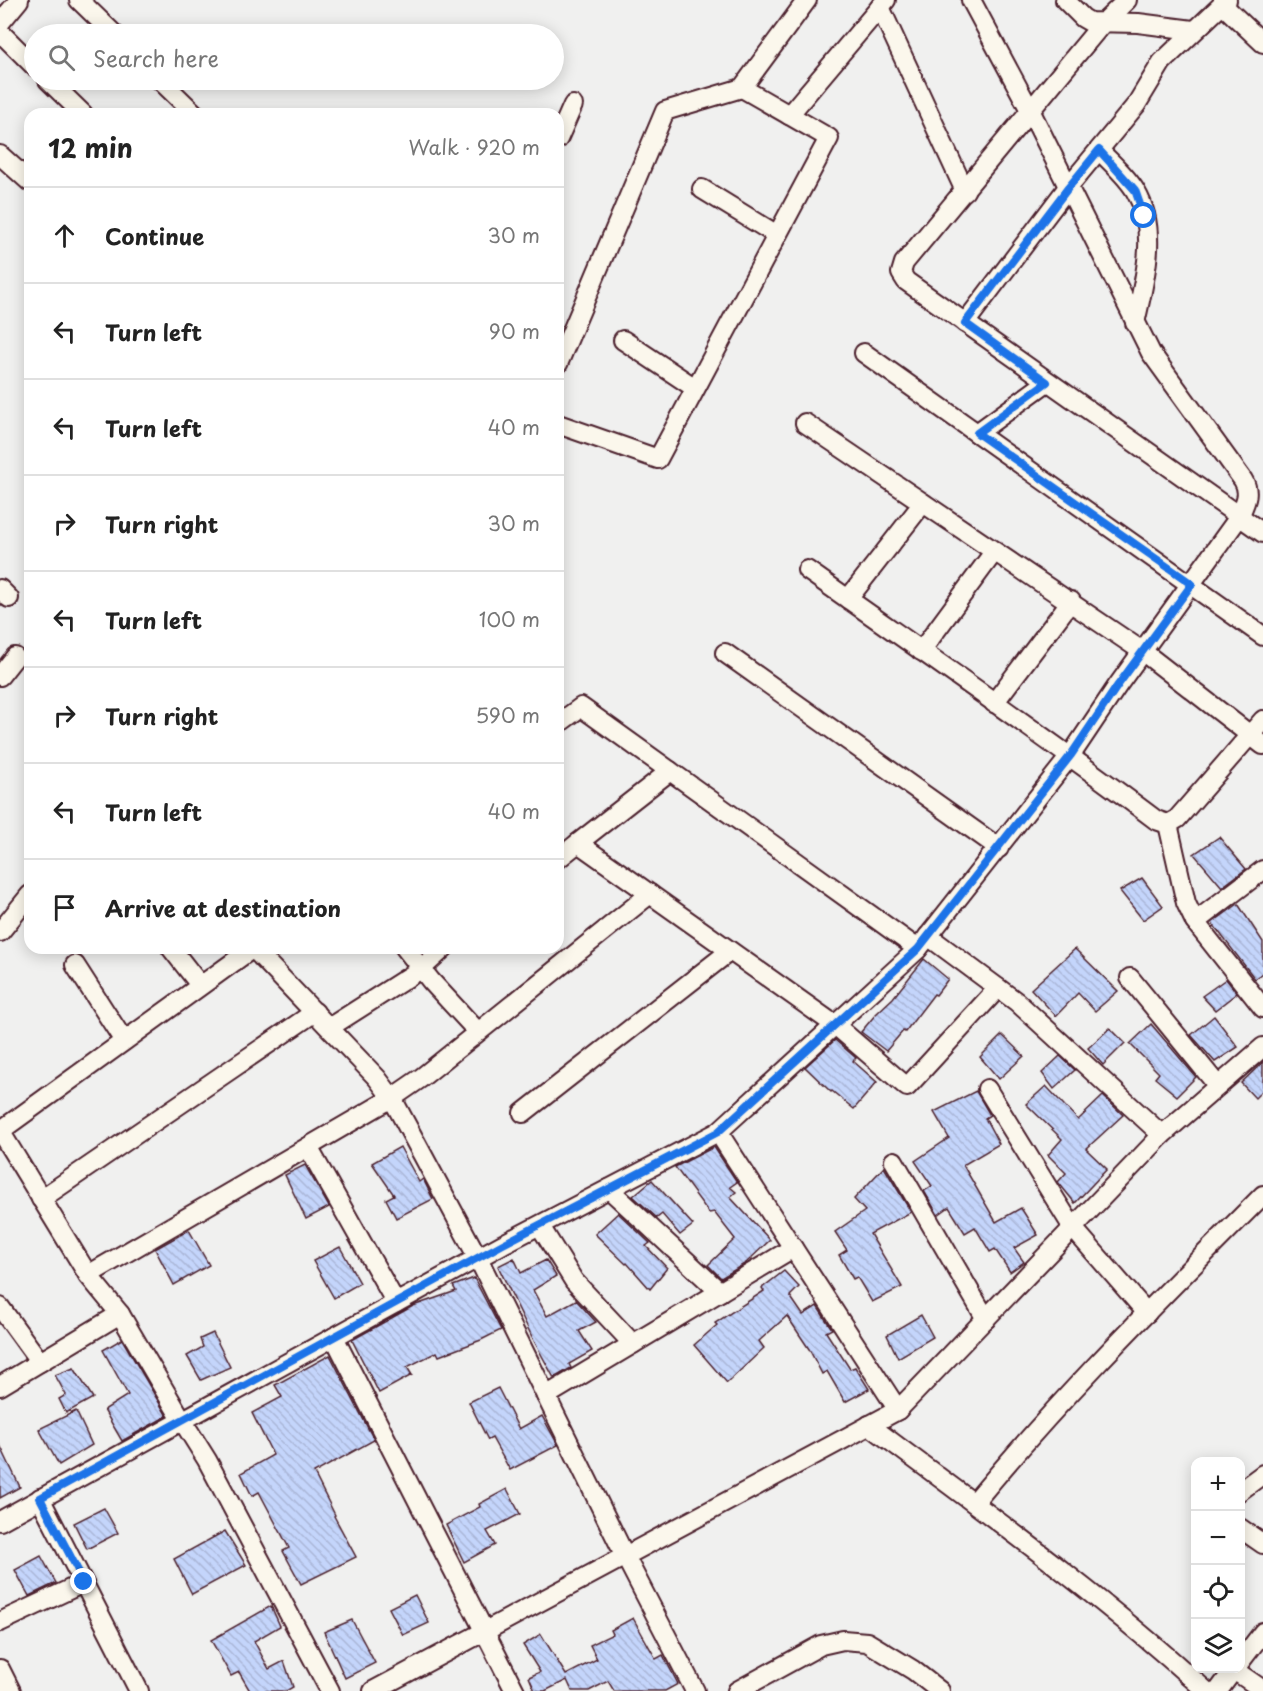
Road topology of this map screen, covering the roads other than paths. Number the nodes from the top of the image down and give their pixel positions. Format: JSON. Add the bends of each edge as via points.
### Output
{"nodes":[{"id":1,"x":19,"y":0,"type":"edge"},
{"id":2,"x":79,"y":0,"type":"edge"},
{"id":3,"x":807,"y":0,"type":"edge"},
{"id":4,"x":972,"y":0,"type":"edge"},
{"id":5,"x":1065,"y":0,"type":"edge"},
{"id":6,"x":1127,"y":0,"type":"edge"},
{"id":7,"x":1225,"y":1,"type":"edge"},
{"id":8,"x":883,"y":4,"type":"edge"},
{"id":9,"x":0,"y":23,"type":"edge"},
{"id":10,"x":104,"y":24,"type":"edge"},
{"id":11,"x":1102,"y":24,"type":"junction"},
{"id":12,"x":1194,"y":30,"type":"junction"},
{"id":13,"x":0,"y":32,"type":"edge"},
{"id":14,"x":1263,"y":43,"type":"edge"},
{"id":15,"x":24,"y":56,"type":"edge"},
{"id":16,"x":742,"y":88,"type":"junction"},
{"id":17,"x":58,"y":90,"type":"edge"},
{"id":18,"x":170,"y":90,"type":"edge"},
{"id":19,"x":573,"y":105,"type":"dead end"},
{"id":20,"x":77,"y":108,"type":"edge"},
{"id":21,"x":189,"y":108,"type":"edge"},
{"id":22,"x":1031,"y":112,"type":"junction"},
{"id":23,"x":789,"y":115,"type":"junction"},
{"id":24,"x":564,"y":125,"type":"edge"},
{"id":25,"x":1099,"y":150,"type":"junction"},
{"id":26,"x":0,"y":155,"type":"edge"},
{"id":27,"x":24,"y":177,"type":"edge"},
{"id":28,"x":1068,"y":188,"type":"junction"},
{"id":29,"x":702,"y":189,"type":"dead end"},
{"id":30,"x":964,"y":191,"type":"junction"},
{"id":31,"x":777,"y":235,"type":"junction"},
{"id":32,"x":965,"y":323,"type":"junction"},
{"id":33,"x":1136,"y":323,"type":"junction"},
{"id":34,"x":623,"y":340,"type":"dead end"},
{"id":35,"x":564,"y":350,"type":"edge"},
{"id":36,"x":864,"y":353,"type":"dead end"},
{"id":37,"x":1047,"y":382,"type":"junction"},
{"id":38,"x":695,"y":388,"type":"junction"},
{"id":39,"x":805,"y":423,"type":"dead end"},
{"id":40,"x":564,"y":426,"type":"edge"},
{"id":41,"x":977,"y":433,"type":"junction"},
{"id":42,"x":923,"y":503,"type":"junction"},
{"id":43,"x":1239,"y":517,"type":"junction"},
{"id":44,"x":1263,"y":533,"type":"edge"},
{"id":45,"x":994,"y":552,"type":"junction"},
{"id":46,"x":807,"y":570,"type":"dead end"},
{"id":47,"x":1192,"y":584,"type":"junction"},
{"id":48,"x":848,"y":599,"type":"junction"},
{"id":49,"x":1071,"y":601,"type":"junction"},
{"id":50,"x":1263,"y":636,"type":"edge"},
{"id":51,"x":921,"y":651,"type":"junction"},
{"id":52,"x":1142,"y":651,"type":"junction"},
{"id":53,"x":725,"y":653,"type":"dead end"},
{"id":54,"x":15,"y":657,"type":"dead end"},
{"id":55,"x":0,"y":676,"type":"edge"},
{"id":56,"x":994,"y":704,"type":"junction"},
{"id":57,"x":564,"y":720,"type":"edge"},
{"id":58,"x":1263,"y":720,"type":"edge"},
{"id":59,"x":1257,"y":740,"type":"edge"},
{"id":60,"x":1071,"y":755,"type":"junction"},
{"id":61,"x":670,"y":771,"type":"junction"},
{"id":62,"x":1168,"y":824,"type":"junction"},
{"id":63,"x":578,"y":843,"type":"junction"},
{"id":64,"x":999,"y":848,"type":"junction"},
{"id":65,"x":564,"y":854,"type":"edge"},
{"id":66,"x":1263,"y":870,"type":"edge"},
{"id":67,"x":650,"y":894,"type":"junction"},
{"id":68,"x":24,"y":902,"type":"edge"},
{"id":69,"x":1195,"y":922,"type":"junction"},
{"id":70,"x":0,"y":932,"type":"edge"},
{"id":71,"x":923,"y":943,"type":"junction"},
{"id":72,"x":730,"y":951,"type":"junction"},
{"id":73,"x":176,"y":954,"type":"edge"},
{"id":74,"x":244,"y":954,"type":"edge"},
{"id":75,"x":259,"y":954,"type":"edge"},
{"id":76,"x":410,"y":954,"type":"edge"},
{"id":77,"x":437,"y":954,"type":"edge"},
{"id":78,"x":75,"y":965,"type":"dead end"},
{"id":79,"x":421,"y":969,"type":"junction"},
{"id":80,"x":1131,"y":978,"type":"dead end"},
{"id":81,"x":200,"y":985,"type":"junction"},
{"id":82,"x":998,"y":988,"type":"junction"},
{"id":83,"x":1263,"y":1008,"type":"edge"},
{"id":84,"x":315,"y":1012,"type":"junction"},
{"id":85,"x":835,"y":1025,"type":"junction"},
{"id":86,"x":330,"y":1027,"type":"junction"},
{"id":87,"x":477,"y":1032,"type":"junction"},
{"id":88,"x":124,"y":1041,"type":"junction"},
{"id":89,"x":1263,"y":1047,"type":"edge"},
{"id":90,"x":1218,"y":1086,"type":"junction"},
{"id":91,"x":987,"y":1089,"type":"dead end"},
{"id":92,"x":392,"y":1098,"type":"junction"},
{"id":93,"x":523,"y":1113,"type":"dead end"},
{"id":94,"x":0,"y":1131,"type":"edge"},
{"id":95,"x":718,"y":1132,"type":"junction"},
{"id":96,"x":1162,"y":1135,"type":"junction"},
{"id":97,"x":308,"y":1147,"type":"junction"},
{"id":98,"x":894,"y":1161,"type":"dead end"},
{"id":99,"x":609,"y":1189,"type":"junction"},
{"id":100,"x":1263,"y":1196,"type":"edge"},
{"id":101,"x":40,"y":1199,"type":"junction"},
{"id":102,"x":540,"y":1226,"type":"junction"},
{"id":103,"x":1073,"y":1228,"type":"junction"},
{"id":104,"x":793,"y":1248,"type":"junction"},
{"id":105,"x":478,"y":1258,"type":"junction"},
{"id":106,"x":88,"y":1275,"type":"junction"},
{"id":107,"x":720,"y":1292,"type":"junction"},
{"id":108,"x":396,"y":1303,"type":"junction"},
{"id":109,"x":0,"y":1307,"type":"edge"},
{"id":110,"x":1147,"y":1312,"type":"junction"},
{"id":111,"x":120,"y":1314,"type":"junction"},
{"id":112,"x":986,"y":1319,"type":"junction"},
{"id":113,"x":334,"y":1337,"type":"junction"},
{"id":114,"x":633,"y":1344,"type":"junction"},
{"id":115,"x":40,"y":1362,"type":"junction"},
{"id":116,"x":0,"y":1386,"type":"edge"},
{"id":117,"x":546,"y":1396,"type":"junction"},
{"id":118,"x":898,"y":1410,"type":"junction"},
{"id":119,"x":182,"y":1420,"type":"junction"},
{"id":120,"x":869,"y":1425,"type":"junction"},
{"id":121,"x":1263,"y":1474,"type":"edge"},
{"id":122,"x":1245,"y":1487,"type":"edge"},
{"id":123,"x":40,"y":1498,"type":"junction"},
{"id":124,"x":974,"y":1503,"type":"junction"},
{"id":125,"x":0,"y":1521,"type":"edge"},
{"id":126,"x":1245,"y":1531,"type":"edge"},
{"id":127,"x":1263,"y":1544,"type":"edge"},
{"id":128,"x":625,"y":1556,"type":"junction"},
{"id":129,"x":84,"y":1582,"type":"junction"},
{"id":130,"x":0,"y":1622,"type":"edge"},
{"id":131,"x":485,"y":1631,"type":"junction"},
{"id":132,"x":1263,"y":1632,"type":"edge"},
{"id":133,"x":1245,"y":1656,"type":"edge"},
{"id":134,"x":0,"y":1669,"type":"edge"},
{"id":135,"x":1232,"y":1673,"type":"edge"},
{"id":136,"x":1244,"y":1673,"type":"edge"},
{"id":137,"x":1263,"y":1690,"type":"edge"},
{"id":138,"x":11,"y":1691,"type":"edge"},
{"id":139,"x":138,"y":1691,"type":"edge"},
{"id":140,"x":330,"y":1691,"type":"edge"},
{"id":141,"x":373,"y":1691,"type":"edge"},
{"id":142,"x":515,"y":1691,"type":"edge"},
{"id":143,"x":695,"y":1691,"type":"edge"},
{"id":144,"x":737,"y":1691,"type":"edge"},
{"id":145,"x":940,"y":1691,"type":"edge"},
{"id":146,"x":1206,"y":1691,"type":"edge"},
{"id":147,"x":1218,"y":1691,"type":"edge"}],
"edges":[{"from":1,"to":9,"type":"street"},
{"from":2,"to":10,"type":"street"},
{"from":3,"to":16,"type":"street"},
{"from":4,"to":22,"type":"street"},
{"from":5,"to":11,"type":"street","via":[[1083,18]]},
{"from":6,"to":11,"type":"street"},
{"from":7,"to":12,"type":"street"},
{"from":7,"to":14,"type":"street","via":[[1228,10]]},
{"from":8,"to":23,"type":"street"},
{"from":8,"to":30,"type":"street"},
{"from":11,"to":12,"type":"street","via":[[1138,23]]},
{"from":11,"to":22,"type":"street"},
{"from":12,"to":25,"type":"street","via":[[1162,62],[1136,105]]},
{"from":13,"to":15,"type":"street"},
{"from":16,"to":23,"type":"street"},
{"from":16,"to":35,"type":"street","via":[[665,111]]},
{"from":17,"to":20,"type":"street"},
{"from":18,"to":21,"type":"street"},
{"from":19,"to":24,"type":"street"},
{"from":22,"to":28,"type":"street"},
{"from":22,"to":30,"type":"street"},
{"from":23,"to":31,"type":"street","via":[[829,138]]},
{"from":25,"to":28,"type":"street"},
{"from":25,"to":33,"type":"street","via":[[1135,190],[1144,216],[1148,254]]},
{"from":26,"to":27,"type":"street"},
{"from":28,"to":32,"type":"street"},
{"from":28,"to":33,"type":"street"},
{"from":29,"to":31,"type":"street"},
{"from":30,"to":32,"type":"street","via":[[904,264],[902,273],[906,281]]},
{"from":31,"to":38,"type":"street"},
{"from":32,"to":37,"type":"street"},
{"from":33,"to":43,"type":"street","via":[[1156,362],[1248,487]]},
{"from":34,"to":38,"type":"street"},
{"from":36,"to":41,"type":"street"},
{"from":37,"to":41,"type":"street"},
{"from":37,"to":43,"type":"street"},
{"from":38,"to":40,"type":"street","via":[[658,459]]},
{"from":39,"to":42,"type":"street"},
{"from":41,"to":47,"type":"street"},
{"from":42,"to":45,"type":"street"},
{"from":42,"to":48,"type":"street"},
{"from":43,"to":44,"type":"street"},
{"from":43,"to":47,"type":"street"},
{"from":45,"to":49,"type":"street"},
{"from":45,"to":51,"type":"street"},
{"from":46,"to":48,"type":"street"},
{"from":47,"to":50,"type":"street"},
{"from":47,"to":52,"type":"street"},
{"from":48,"to":51,"type":"street"},
{"from":49,"to":52,"type":"street"},
{"from":49,"to":56,"type":"street"},
{"from":51,"to":56,"type":"street"},
{"from":52,"to":59,"type":"street"},
{"from":52,"to":60,"type":"street"},
{"from":53,"to":64,"type":"street"},
{"from":54,"to":55,"type":"street"},
{"from":56,"to":60,"type":"street"},
{"from":57,"to":61,"type":"street","via":[[581,707]]},
{"from":58,"to":59,"type":"street"},
{"from":59,"to":62,"type":"street","via":[[1178,819]]},
{"from":60,"to":62,"type":"street","via":[[1156,820]]},
{"from":60,"to":64,"type":"street"},
{"from":61,"to":63,"type":"street"},
{"from":61,"to":71,"type":"street"},
{"from":62,"to":69,"type":"street","via":[[1186,903]]},
{"from":63,"to":65,"type":"street"},
{"from":63,"to":67,"type":"street"},
{"from":64,"to":71,"type":"street"},
{"from":66,"to":69,"type":"street"},
{"from":67,"to":72,"type":"street"},
{"from":67,"to":87,"type":"street"},
{"from":68,"to":70,"type":"street"},
{"from":69,"to":83,"type":"street"},
{"from":71,"to":82,"type":"street"},
{"from":71,"to":85,"type":"street"},
{"from":72,"to":85,"type":"street"},
{"from":72,"to":93,"type":"street"},
{"from":73,"to":81,"type":"street"},
{"from":74,"to":81,"type":"street"},
{"from":75,"to":84,"type":"street"},
{"from":76,"to":79,"type":"street"},
{"from":77,"to":79,"type":"street"},
{"from":78,"to":88,"type":"street"},
{"from":79,"to":86,"type":"street"},
{"from":79,"to":87,"type":"street"},
{"from":80,"to":90,"type":"street"},
{"from":81,"to":88,"type":"street"},
{"from":82,"to":85,"type":"street","via":[[907,1087]]},
{"from":82,"to":96,"type":"street"},
{"from":84,"to":86,"type":"street"},
{"from":84,"to":101,"type":"street"},
{"from":85,"to":95,"type":"street"},
{"from":86,"to":92,"type":"street"},
{"from":87,"to":92,"type":"street"},
{"from":88,"to":94,"type":"street"},
{"from":89,"to":90,"type":"street"},
{"from":90,"to":96,"type":"street"},
{"from":91,"to":103,"type":"street"},
{"from":92,"to":97,"type":"street"},
{"from":92,"to":105,"type":"street"},
{"from":94,"to":101,"type":"street"},
{"from":95,"to":99,"type":"street"},
{"from":95,"to":104,"type":"street"},
{"from":96,"to":103,"type":"street"},
{"from":97,"to":106,"type":"street"},
{"from":97,"to":108,"type":"street"},
{"from":98,"to":112,"type":"street"},
{"from":99,"to":102,"type":"street"},
{"from":99,"to":107,"type":"street"},
{"from":100,"to":110,"type":"street"},
{"from":101,"to":106,"type":"street"},
{"from":102,"to":105,"type":"street"},
{"from":102,"to":114,"type":"street","via":[[574,1281]]},
{"from":103,"to":110,"type":"street"},
{"from":103,"to":112,"type":"street"},
{"from":104,"to":107,"type":"street"},
{"from":104,"to":118,"type":"street"},
{"from":105,"to":108,"type":"street"},
{"from":105,"to":117,"type":"street"},
{"from":106,"to":111,"type":"street"},
{"from":107,"to":114,"type":"street"},
{"from":108,"to":113,"type":"street"},
{"from":109,"to":115,"type":"street"},
{"from":110,"to":124,"type":"street","via":[[1052,1411]]},
{"from":111,"to":115,"type":"street"},
{"from":111,"to":119,"type":"street"},
{"from":112,"to":118,"type":"street"},
{"from":113,"to":119,"type":"street"},
{"from":113,"to":131,"type":"street"},
{"from":114,"to":117,"type":"street"},
{"from":115,"to":116,"type":"street"},
{"from":117,"to":128,"type":"street"},
{"from":118,"to":120,"type":"street"},
{"from":119,"to":123,"type":"street"},
{"from":119,"to":140,"type":"street"},
{"from":120,"to":124,"type":"street"},
{"from":120,"to":128,"type":"street"},
{"from":121,"to":122,"type":"street"},
{"from":123,"to":125,"type":"street"},
{"from":123,"to":129,"type":"street"},
{"from":124,"to":146,"type":"street","via":[[1154,1643]]},
{"from":126,"to":127,"type":"street"},
{"from":128,"to":131,"type":"street"},
{"from":128,"to":143,"type":"street"},
{"from":129,"to":130,"type":"street"},
{"from":129,"to":139,"type":"street"},
{"from":131,"to":141,"type":"street"},
{"from":131,"to":142,"type":"street"},
{"from":132,"to":133,"type":"street"},
{"from":134,"to":138,"type":"street"},
{"from":135,"to":147,"type":"street"},
{"from":136,"to":137,"type":"street"},
{"from":144,"to":145,"type":"street","via":[[821,1645],[843,1640],[867,1642]]}]}
